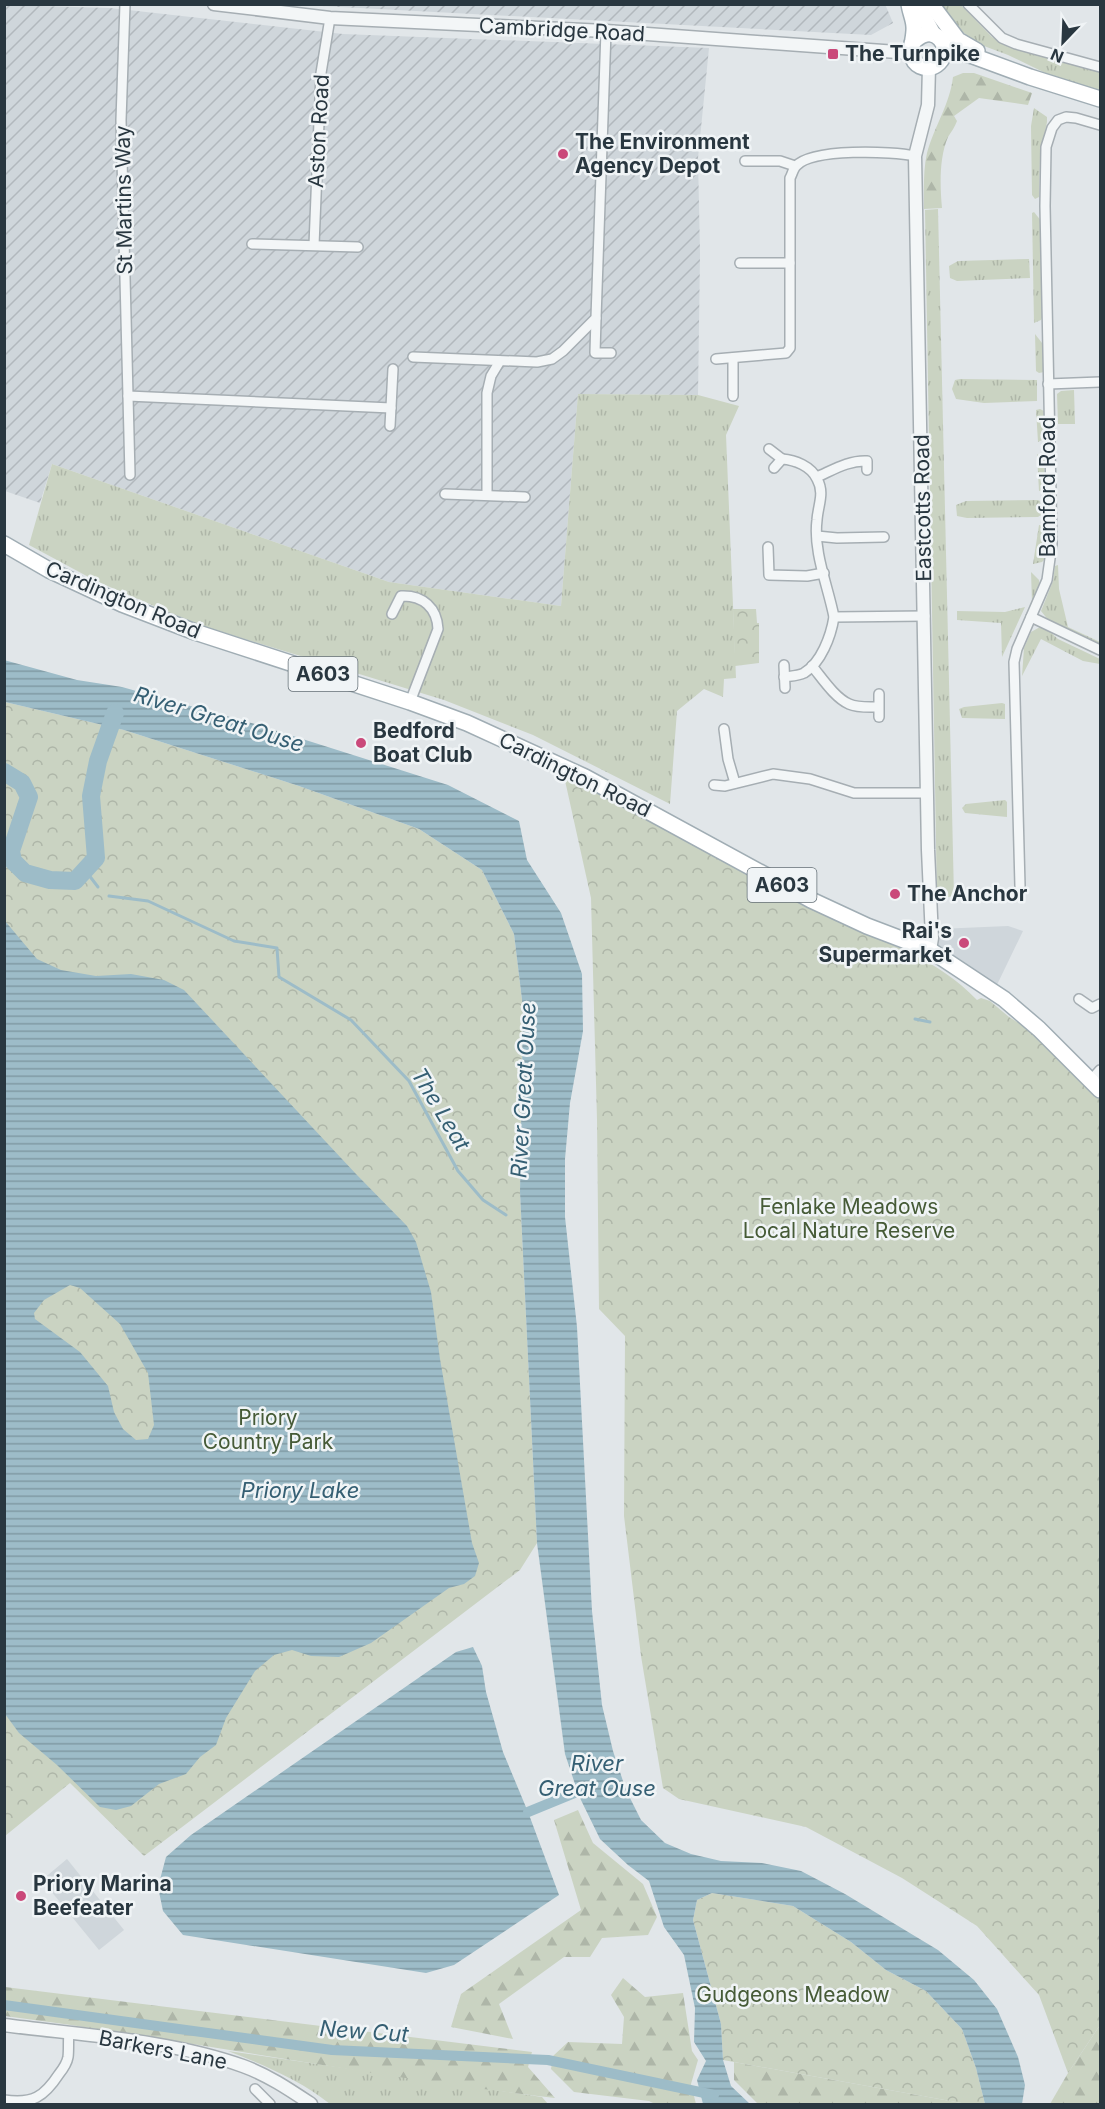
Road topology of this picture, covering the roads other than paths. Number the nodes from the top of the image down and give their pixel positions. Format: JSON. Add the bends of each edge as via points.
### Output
{"nodes":[{"id":1,"x":125,"y":4,"type":"edge"},
{"id":2,"x":213,"y":4,"type":"edge"},
{"id":3,"x":909,"y":4,"type":"edge"},
{"id":4,"x":917,"y":4,"type":"edge"},
{"id":5,"x":931,"y":4,"type":"edge"},
{"id":6,"x":968,"y":4,"type":"edge"},
{"id":7,"x":330,"y":18,"type":"junction"},
{"id":8,"x":606,"y":31,"type":"junction"},
{"id":9,"x":933,"y":34,"type":"junction"},
{"id":10,"x":912,"y":48,"type":"junction"},
{"id":11,"x":945,"y":49,"type":"junction"},
{"id":12,"x":994,"y":63,"type":"junction"},
{"id":13,"x":929,"y":67,"type":"junction"},
{"id":14,"x":1101,"y":67,"type":"edge"},
{"id":15,"x":1101,"y":99,"type":"edge"},
{"id":16,"x":1101,"y":124,"type":"edge"},
{"id":17,"x":915,"y":156,"type":"junction"},
{"id":18,"x":745,"y":161,"type":"dead end"},
{"id":19,"x":795,"y":166,"type":"junction"},
{"id":20,"x":252,"y":244,"type":"dead end"},
{"id":21,"x":314,"y":245,"type":"junction"},
{"id":22,"x":357,"y":247,"type":"dead end"},
{"id":23,"x":740,"y":263,"type":"dead end"},
{"id":24,"x":790,"y":263,"type":"junction"},
{"id":25,"x":596,"y":318,"type":"junction"},
{"id":26,"x":611,"y":353,"type":"dead end"},
{"id":27,"x":412,"y":357,"type":"dead end"},
{"id":28,"x":733,"y":358,"type":"junction"},
{"id":29,"x":716,"y":359,"type":"dead end"},
{"id":30,"x":500,"y":361,"type":"junction"},
{"id":31,"x":393,"y":369,"type":"dead end"},
{"id":32,"x":1101,"y":382,"type":"edge"},
{"id":33,"x":1048,"y":384,"type":"junction"},
{"id":34,"x":128,"y":396,"type":"junction"},
{"id":35,"x":733,"y":396,"type":"dead end"},
{"id":36,"x":391,"y":408,"type":"junction"},
{"id":37,"x":390,"y":426,"type":"dead end"},
{"id":38,"x":769,"y":449,"type":"dead end"},
{"id":39,"x":782,"y":459,"type":"junction"},
{"id":40,"x":774,"y":468,"type":"dead end"},
{"id":41,"x":867,"y":470,"type":"dead end"},
{"id":42,"x":130,"y":475,"type":"dead end"},
{"id":43,"x":817,"y":477,"type":"junction"},
{"id":44,"x":445,"y":494,"type":"dead end"},
{"id":45,"x":487,"y":495,"type":"junction"},
{"id":46,"x":525,"y":497,"type":"dead end"},
{"id":47,"x":817,"y":536,"type":"junction"},
{"id":48,"x":884,"y":537,"type":"dead end"},
{"id":49,"x":4,"y":544,"type":"edge"},
{"id":50,"x":768,"y":547,"type":"dead end"},
{"id":51,"x":824,"y":573,"type":"junction"},
{"id":52,"x":392,"y":614,"type":"dead end"},
{"id":53,"x":925,"y":616,"type":"junction"},
{"id":54,"x":834,"y":617,"type":"junction"},
{"id":55,"x":1031,"y":617,"type":"junction"},
{"id":56,"x":1101,"y":650,"type":"edge"},
{"id":57,"x":784,"y":664,"type":"dead end"},
{"id":58,"x":812,"y":666,"type":"junction"},
{"id":59,"x":784,"y":677,"type":"junction"},
{"id":60,"x":785,"y":688,"type":"dead end"},
{"id":61,"x":879,"y":694,"type":"dead end"},
{"id":62,"x":410,"y":702,"type":"junction"},
{"id":63,"x":878,"y":707,"type":"junction"},
{"id":64,"x":879,"y":717,"type":"dead end"},
{"id":65,"x":724,"y":729,"type":"dead end"},
{"id":66,"x":735,"y":783,"type":"junction"},
{"id":67,"x":714,"y":785,"type":"dead end"},
{"id":68,"x":927,"y":793,"type":"junction"},
{"id":69,"x":1020,"y":886,"type":"dead end"},
{"id":70,"x":930,"y":950,"type":"junction"},
{"id":71,"x":1079,"y":999,"type":"dead end"},
{"id":72,"x":1101,"y":1004,"type":"edge"},
{"id":73,"x":1098,"y":1080,"type":"edge"},
{"id":74,"x":4,"y":2025,"type":"edge"},
{"id":75,"x":69,"y":2033,"type":"junction"},
{"id":76,"x":255,"y":2089,"type":"dead end"},
{"id":77,"x":10,"y":2102,"type":"edge"},
{"id":78,"x":270,"y":2104,"type":"edge"},
{"id":79,"x":311,"y":2104,"type":"edge"}],
"edges":[{"from":1,"to":34,"type":"street","name":"St Martins Way","via":[[121,120]]},
{"from":2,"to":7,"type":"street","name":"Cambridge Road"},
{"from":3,"to":10,"type":"main road","via":[[915,27]]},
{"from":4,"to":9,"type":"main road"},
{"from":5,"to":12,"type":"main road","via":[[958,40]]},
{"from":6,"to":14,"type":"street","via":[[1002,38]]},
{"from":7,"to":8,"type":"street","name":"Cambridge Road"},
{"from":7,"to":21,"type":"street","name":"Aston Road","via":[[321,73]]},
{"from":8,"to":10,"type":"street","name":"Cambridge Road"},
{"from":8,"to":25,"type":"street"},
{"from":9,"to":10,"type":"main road","via":[[918,36]]},
{"from":9,"to":11,"type":"main road","via":[[941,39]]},
{"from":10,"to":13,"type":"main road","via":[[914,60]]},
{"from":11,"to":12,"type":"main road"},
{"from":11,"to":13,"type":"main road","via":[[937,65]]},
{"from":12,"to":15,"type":"main road"},
{"from":13,"to":17,"type":"street","name":"Eastcotts Road","via":[[928,105]]},
{"from":16,"to":33,"type":"street","name":"Bamford Road","via":[[1077,118],[1058,120],[1046,147]]},
{"from":17,"to":19,"type":"street","via":[[820,155]]},
{"from":17,"to":53,"type":"street","name":"Eastcotts Road"},
{"from":18,"to":19,"type":"street","via":[[780,161]]},
{"from":19,"to":24,"type":"street","via":[[790,178]]},
{"from":20,"to":21,"type":"street"},
{"from":21,"to":22,"type":"street"},
{"from":23,"to":24,"type":"street"},
{"from":24,"to":28,"type":"street","via":[[790,348],[786,353]]},
{"from":25,"to":26,"type":"street","via":[[595,353]]},
{"from":25,"to":30,"type":"street","via":[[552,359]]},
{"from":27,"to":30,"type":"street"},
{"from":28,"to":29,"type":"street"},
{"from":28,"to":35,"type":"street"},
{"from":30,"to":45,"type":"street","via":[[487,393]]},
{"from":31,"to":36,"type":"street"},
{"from":32,"to":33,"type":"street"},
{"from":33,"to":55,"type":"street","name":"Bamford Road","via":[[1052,544],[1047,580]]},
{"from":34,"to":36,"type":"street"},
{"from":34,"to":42,"type":"street","name":"St Martins Way"},
{"from":36,"to":37,"type":"street"},
{"from":38,"to":39,"type":"street"},
{"from":39,"to":40,"type":"street"},
{"from":39,"to":43,"type":"street","via":[[797,462]]},
{"from":41,"to":43,"type":"street","via":[[867,461],[861,461]]},
{"from":43,"to":47,"type":"street","via":[[822,492]]},
{"from":44,"to":45,"type":"street"},
{"from":45,"to":46,"type":"street"},
{"from":47,"to":48,"type":"street"},
{"from":47,"to":51,"type":"street"},
{"from":49,"to":62,"type":"main road","name":"Cardington Road","number":"A603","via":[[122,604]]},
{"from":50,"to":51,"type":"street","via":[[769,575]]},
{"from":51,"to":54,"type":"street"},
{"from":52,"to":62,"type":"street","via":[[401,596],[410,596],[432,607],[437,617],[438,629]]},
{"from":53,"to":54,"type":"street"},
{"from":53,"to":68,"type":"street","name":"Eastcotts Road"},
{"from":54,"to":58,"type":"street","via":[[823,650]]},
{"from":55,"to":56,"type":"street"},
{"from":55,"to":69,"type":"street","name":"Bamford Road","via":[[1014,662]]},
{"from":57,"to":59,"type":"street"},
{"from":58,"to":59,"type":"street","via":[[796,676]]},
{"from":58,"to":63,"type":"street","via":[[850,705]]},
{"from":59,"to":60,"type":"street"},
{"from":61,"to":63,"type":"street"},
{"from":62,"to":70,"type":"main road","name":"Cardington Road","number":"A603","via":[[585,777],[811,900]]},
{"from":63,"to":64,"type":"street"},
{"from":65,"to":66,"type":"street"},
{"from":66,"to":67,"type":"street"},
{"from":66,"to":68,"type":"street","via":[[773,774],[810,779],[854,794]]},
{"from":68,"to":70,"type":"street","name":"Eastcotts Road"},
{"from":70,"to":73,"type":"main road","name":"Cardington Road","number":"A603","via":[[1004,999]]},
{"from":71,"to":72,"type":"street","via":[[1092,1008]]},
{"from":74,"to":75,"type":"street","name":"Barkers Lane"},
{"from":75,"to":77,"type":"street","via":[[68,2056],[49,2088],[33,2100]]},
{"from":75,"to":79,"type":"street","name":"Barkers Lane","via":[[174,2049],[244,2066],[282,2084]]},
{"from":76,"to":78,"type":"street"}]}
